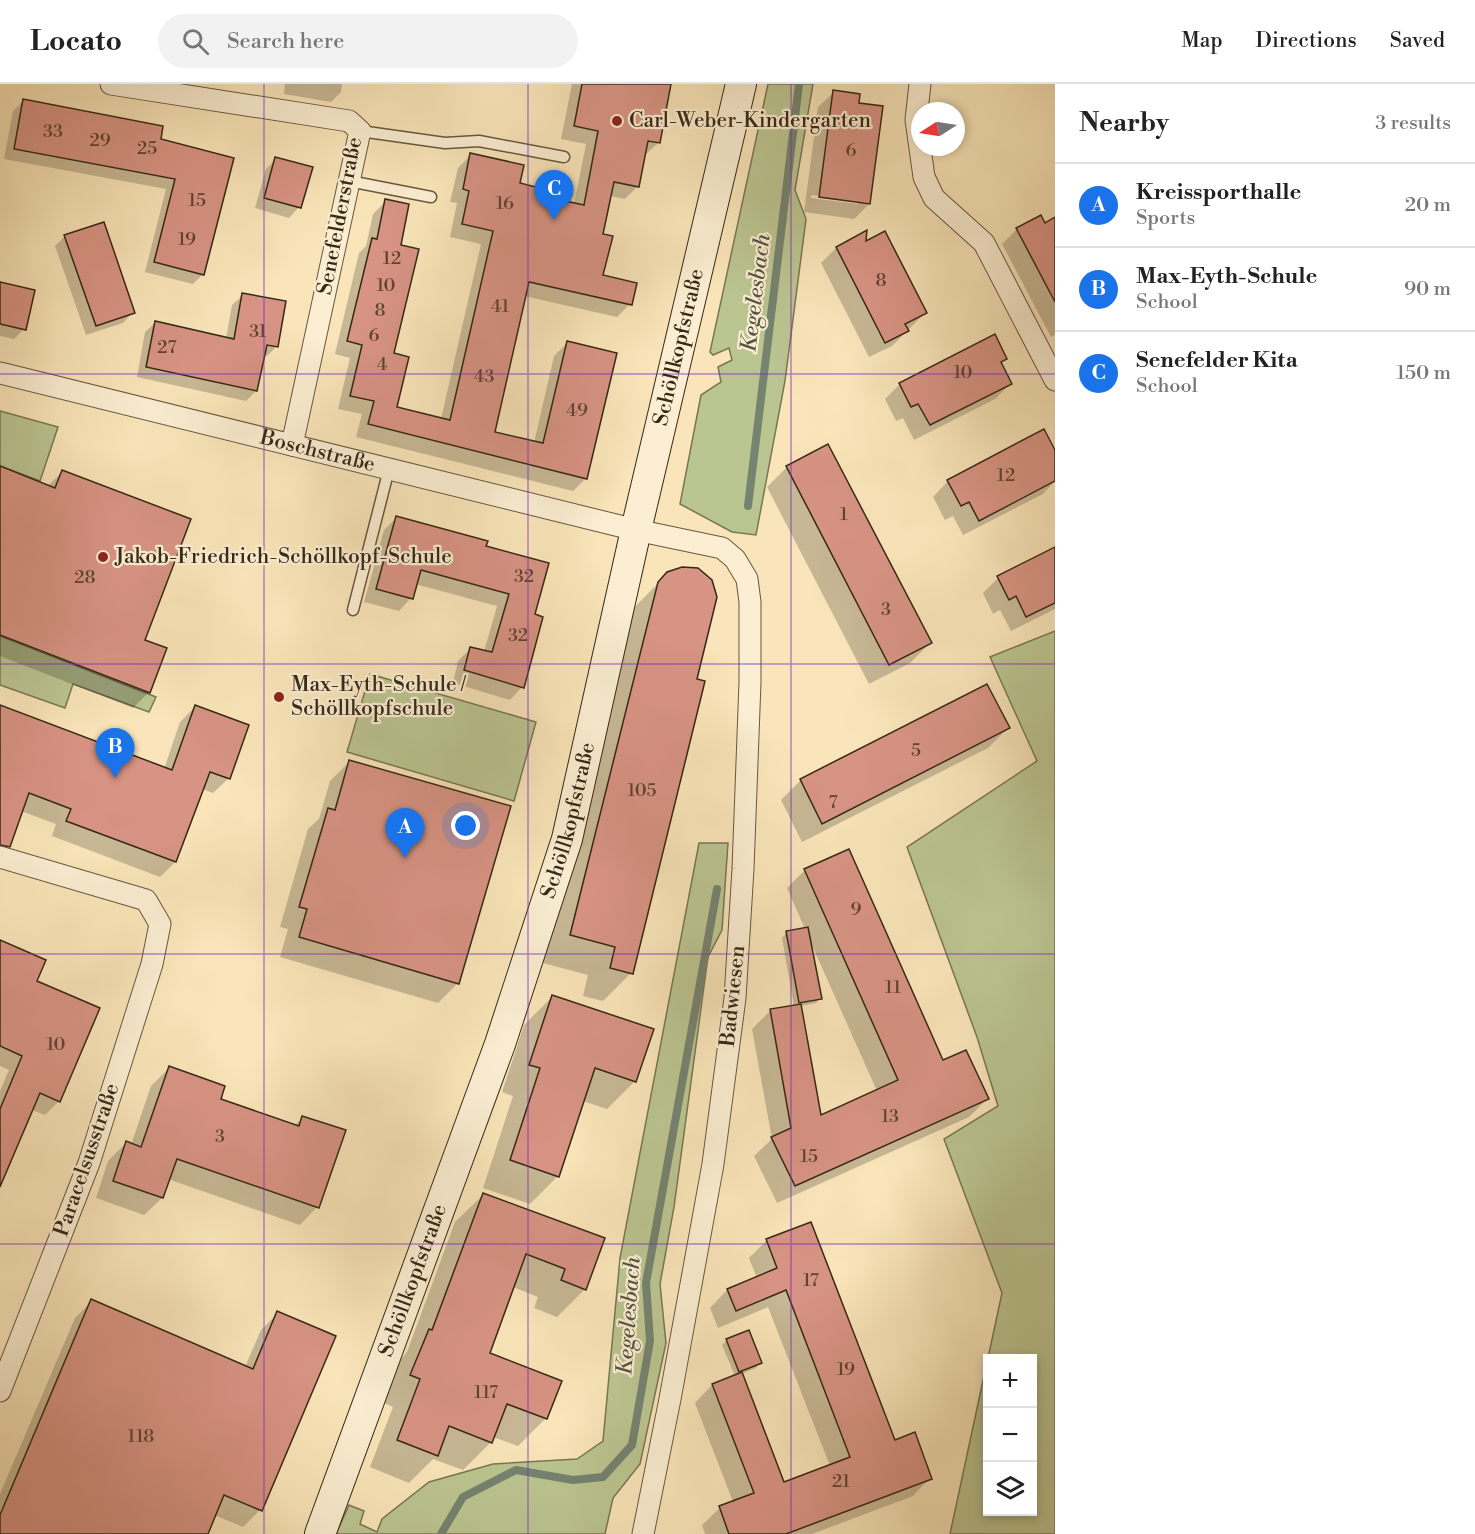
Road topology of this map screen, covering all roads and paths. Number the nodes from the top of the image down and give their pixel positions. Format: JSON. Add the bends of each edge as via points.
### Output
{"nodes":[{"id":1,"x":111,"y":84,"type":"edge"},
{"id":2,"x":741,"y":84,"type":"edge"},
{"id":3,"x":920,"y":84,"type":"edge"},
{"id":4,"x":360,"y":131,"type":"junction"},
{"id":5,"x":564,"y":157,"type":"dead end"},
{"id":6,"x":349,"y":181,"type":"junction"},
{"id":7,"x":431,"y":197,"type":"dead end"},
{"id":8,"x":0,"y":373,"type":"edge"},
{"id":9,"x":1055,"y":380,"type":"edge"},
{"id":10,"x":292,"y":445,"type":"junction"},
{"id":11,"x":389,"y":469,"type":"junction"},
{"id":12,"x":636,"y":530,"type":"junction"},
{"id":13,"x":353,"y":610,"type":"dead end"},
{"id":14,"x":0,"y":857,"type":"edge"},
{"id":15,"x":0,"y":1391,"type":"edge"},
{"id":16,"x":320,"y":1534,"type":"edge"},
{"id":17,"x":643,"y":1534,"type":"edge"}],
"edges":[{"from":1,"to":4,"type":"street","name":"Senefelderstraße","via":[[350,121]]},
{"from":2,"to":12,"type":"main road","name":"Schöllkopfstraße"},
{"from":3,"to":9,"type":"street","via":[[916,120],[924,177],[934,198],[984,243]]},
{"from":4,"to":5,"type":"lane","via":[[446,143],[479,141]]},
{"from":4,"to":6,"type":"street","name":"Senefelderstraße"},
{"from":6,"to":7,"type":"lane"},
{"from":6,"to":10,"type":"street","name":"Senefelderstraße"},
{"from":8,"to":10,"type":"street","name":"Boschstraße"},
{"from":10,"to":11,"type":"street","name":"Boschstraße"},
{"from":11,"to":12,"type":"street","name":"Boschstraße"},
{"from":11,"to":13,"type":"lane"},
{"from":12,"to":16,"type":"main road","name":"Schöllkopfstraße","via":[[567,839],[500,1044]]},
{"from":12,"to":17,"type":"street","name":"Badwiesen","via":[[722,548],[747,579],[750,614],[735,998],[713,1164]]},
{"from":14,"to":15,"type":"street","name":"Paracelsusstraße","via":[[146,900],[160,924],[152,964],[89,1163]]}]}
